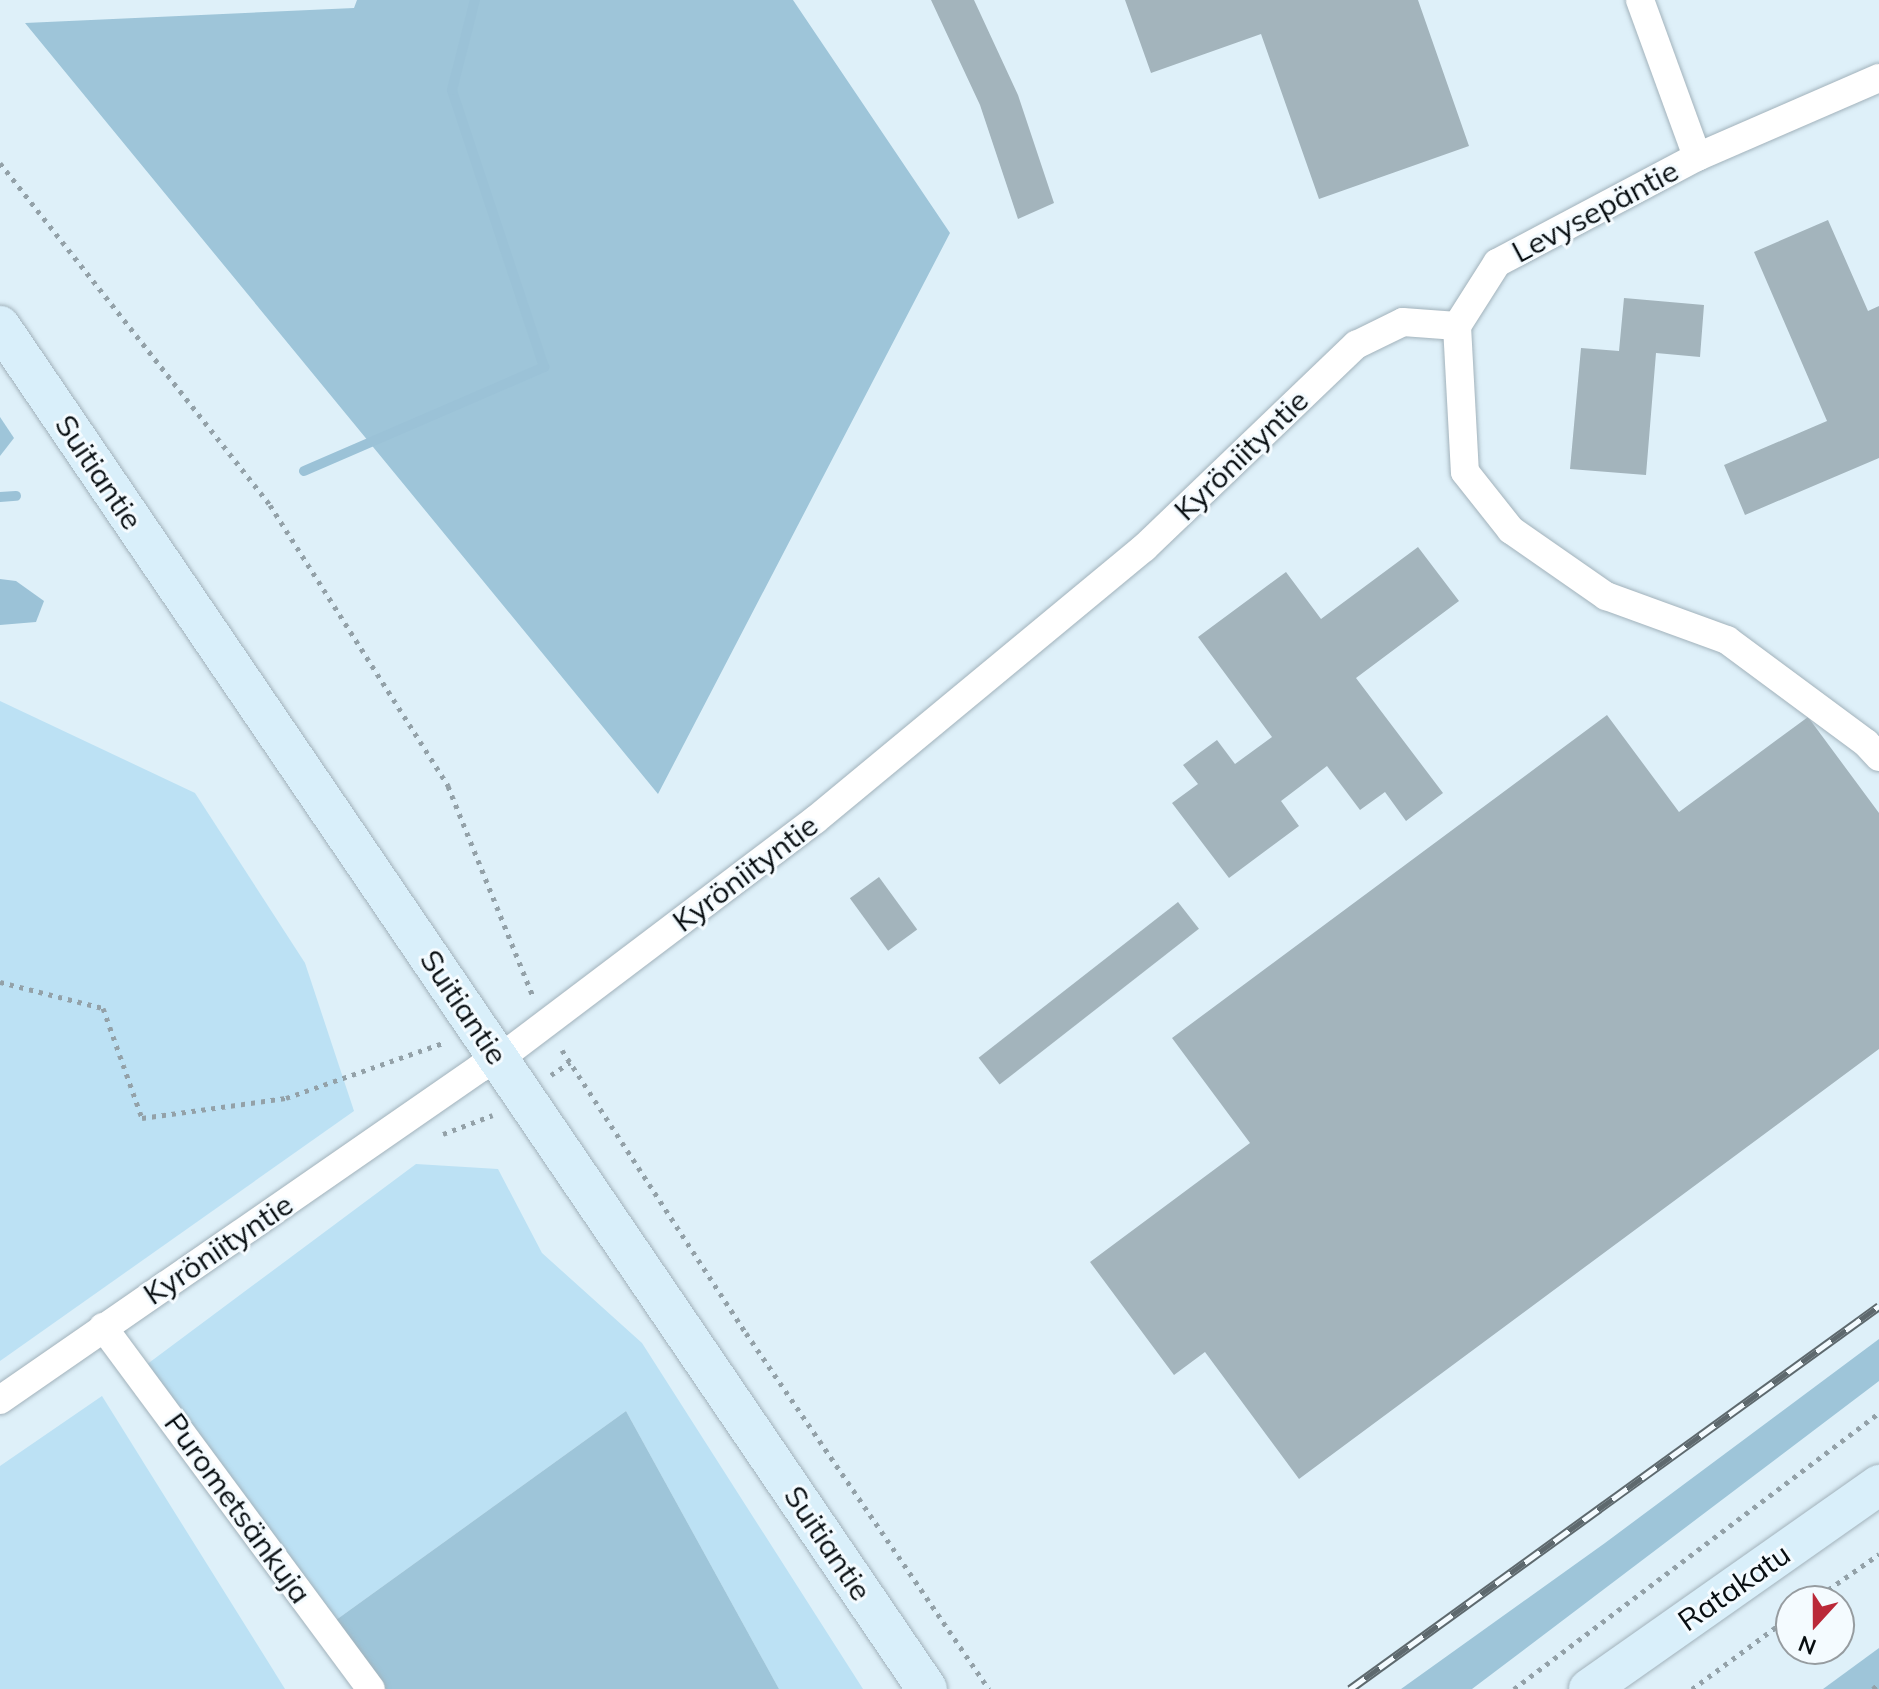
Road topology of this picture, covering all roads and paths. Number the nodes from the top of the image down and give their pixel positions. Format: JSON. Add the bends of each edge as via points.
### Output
{"nodes":[{"id":1,"x":1640,"y":0,"type":"edge"},
{"id":2,"x":1879,"y":78,"type":"edge"},
{"id":3,"x":1697,"y":157,"type":"junction"},
{"id":4,"x":0,"y":163,"type":"edge"},
{"id":5,"x":0,"y":326,"type":"edge"},
{"id":6,"x":1457,"y":326,"type":"junction"},
{"id":7,"x":1879,"y":757,"type":"edge"},
{"id":8,"x":0,"y":982,"type":"edge"},
{"id":9,"x":545,"y":1024,"type":"junction"},
{"id":10,"x":441,"y":1042,"type":"dead end"},
{"id":11,"x":499,"y":1059,"type":"junction"},
{"id":12,"x":103,"y":1327,"type":"junction"},
{"id":13,"x":0,"y":1400,"type":"edge"},
{"id":14,"x":1879,"y":1413,"type":"edge"},
{"id":15,"x":1879,"y":1485,"type":"edge"},
{"id":16,"x":1879,"y":1554,"type":"edge"},
{"id":17,"x":1835,"y":1585,"type":"edge"},
{"id":18,"x":1775,"y":1628,"type":"edge"},
{"id":19,"x":1879,"y":1683,"type":"edge"},
{"id":20,"x":371,"y":1689,"type":"edge"},
{"id":21,"x":927,"y":1689,"type":"edge"},
{"id":22,"x":989,"y":1689,"type":"edge"},
{"id":23,"x":1514,"y":1689,"type":"edge"},
{"id":24,"x":1589,"y":1689,"type":"edge"},
{"id":25,"x":1692,"y":1689,"type":"edge"},
{"id":26,"x":1873,"y":1689,"type":"edge"}],
"edges":[{"from":1,"to":3,"type":"street"},
{"from":2,"to":3,"type":"street","name":"Levysepäntie"},
{"from":3,"to":6,"type":"street","name":"Levysepäntie","via":[[1497,263]]},
{"from":4,"to":9,"type":"path","via":[[287,531],[448,786]]},
{"from":5,"to":11,"type":"main road","name":"Suitiantie"},
{"from":6,"to":7,"type":"street","via":[[1465,472],[1511,530],[1606,596],[1727,640]]},
{"from":6,"to":9,"type":"street","name":"Kyröniityntie","via":[[1403,322],[1356,345],[1144,548],[815,820]]},
{"from":8,"to":10,"type":"path","via":[[103,1008],[142,1118],[286,1098]]},
{"from":9,"to":11,"type":"street","name":"Kyröniityntie"},
{"from":9,"to":22,"type":"path","via":[[746,1333]]},
{"from":11,"to":12,"type":"street","name":"Kyröniityntie"},
{"from":11,"to":21,"type":"main road","name":"Suitiantie"},
{"from":12,"to":13,"type":"street","name":"Kyröniityntie"},
{"from":12,"to":20,"type":"street","name":"Purometsänkuja"},
{"from":14,"to":23,"type":"path"},
{"from":15,"to":24,"type":"main road","name":"Ratakatu"},
{"from":16,"to":17,"type":"path"},
{"from":18,"to":25,"type":"path"},
{"from":19,"to":26,"type":"path"}]}
